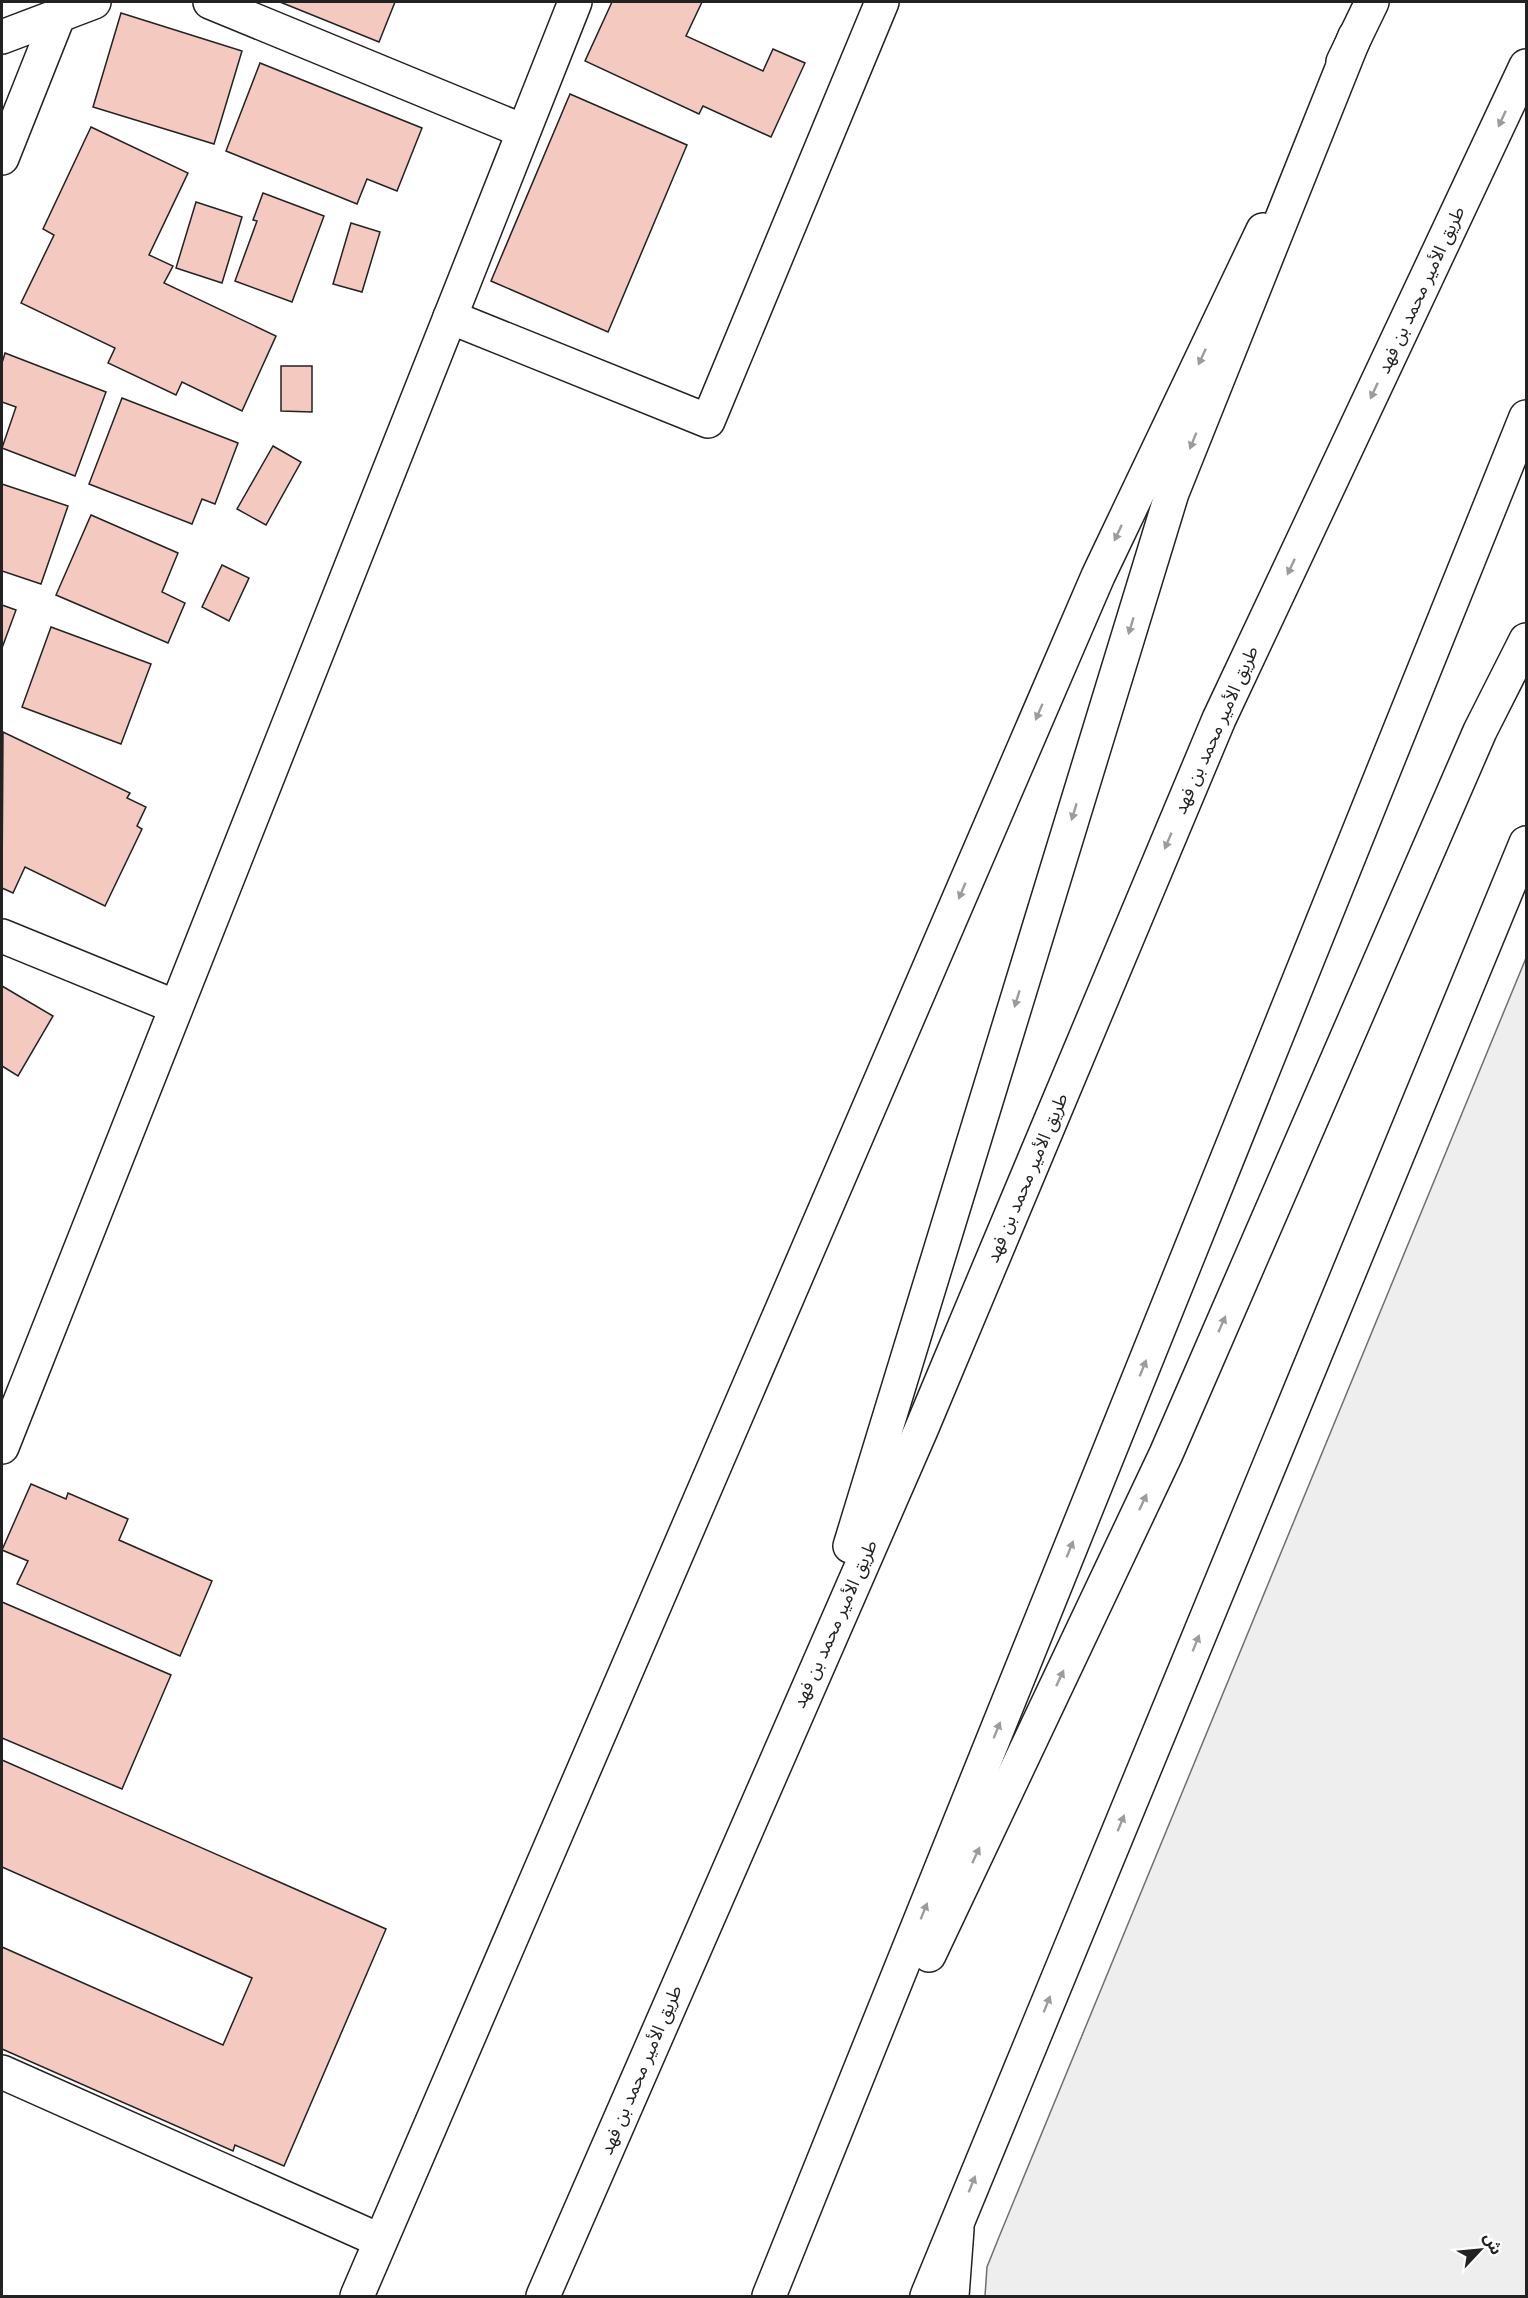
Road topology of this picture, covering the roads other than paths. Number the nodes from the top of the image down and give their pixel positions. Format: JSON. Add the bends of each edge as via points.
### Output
{"nodes":[{"id":1,"x":94,"y":2,"type":"edge"},
{"id":2,"x":210,"y":2,"type":"edge"},
{"id":3,"x":575,"y":2,"type":"edge"},
{"id":4,"x":882,"y":2,"type":"edge"},
{"id":5,"x":1372,"y":2,"type":"edge"},
{"id":6,"x":61,"y":8,"type":"edge"},
{"id":7,"x":1355,"y":36,"type":"junction"},
{"id":8,"x":2,"y":37,"type":"edge"},
{"id":9,"x":1527,"y":66,"type":"edge"},
{"id":10,"x":523,"y":132,"type":"junction"},
{"id":11,"x":2,"y":158,"type":"edge"},
{"id":12,"x":450,"y":317,"type":"junction"},
{"id":13,"x":1527,"y":417,"type":"edge"},
{"id":14,"x":1527,"y":640,"type":"edge"},
{"id":15,"x":1527,"y":843,"type":"edge"},
{"id":16,"x":2,"y":936,"type":"edge"},
{"id":17,"x":176,"y":1007,"type":"junction"},
{"id":18,"x":2,"y":1447,"type":"edge"},
{"id":19,"x":806,"y":1692,"type":"junction"},
{"id":20,"x":2,"y":2072,"type":"edge"},
{"id":21,"x":958,"y":2220,"type":"junction"},
{"id":22,"x":379,"y":2240,"type":"junction"},
{"id":23,"x":775,"y":2282,"type":"edge"},
{"id":24,"x":357,"y":2296,"type":"edge"},
{"id":25,"x":543,"y":2296,"type":"edge"},
{"id":26,"x":927,"y":2296,"type":"edge"},
{"id":27,"x":952,"y":2296,"type":"edge"}],
"edges":[{"from":1,"to":6,"type":"main road"},
{"from":2,"to":10,"type":"main road"},
{"from":3,"to":10,"type":"main road"},
{"from":4,"to":12,"type":"main road","via":[[708,421]]},
{"from":5,"to":7,"type":"main road"},
{"from":6,"to":8,"type":"main road"},
{"from":6,"to":11,"type":"main road"},
{"from":7,"to":19,"type":"main road","one_way":true,"via":[[1172,493]]},
{"from":7,"to":22,"type":"main road","one_way":true,"via":[[1098,576]]},
{"from":9,"to":19,"type":"main road","name":"طريق الأمير محمد بن فهد","one_way":true,"via":[[1219,719],[921,1430]]},
{"from":10,"to":12,"type":"main road"},
{"from":12,"to":17,"type":"main road"},
{"from":23,"to":13,"type":"main road","one_way":true},
{"from":23,"to":14,"type":"main road","one_way":true,"via":[[1166,1454],[1480,731]]},
{"from":21,"to":15,"type":"main road","one_way":true},
{"from":16,"to":17,"type":"main road"},
{"from":17,"to":18,"type":"main road"},
{"from":19,"to":25,"type":"main road","name":"طريق الأمير محمد بن فهد"},
{"from":20,"to":22,"type":"main road"},
{"from":21,"to":26,"type":"main road"},
{"from":21,"to":27,"type":"main road"},
{"from":22,"to":24,"type":"main road"}]}
